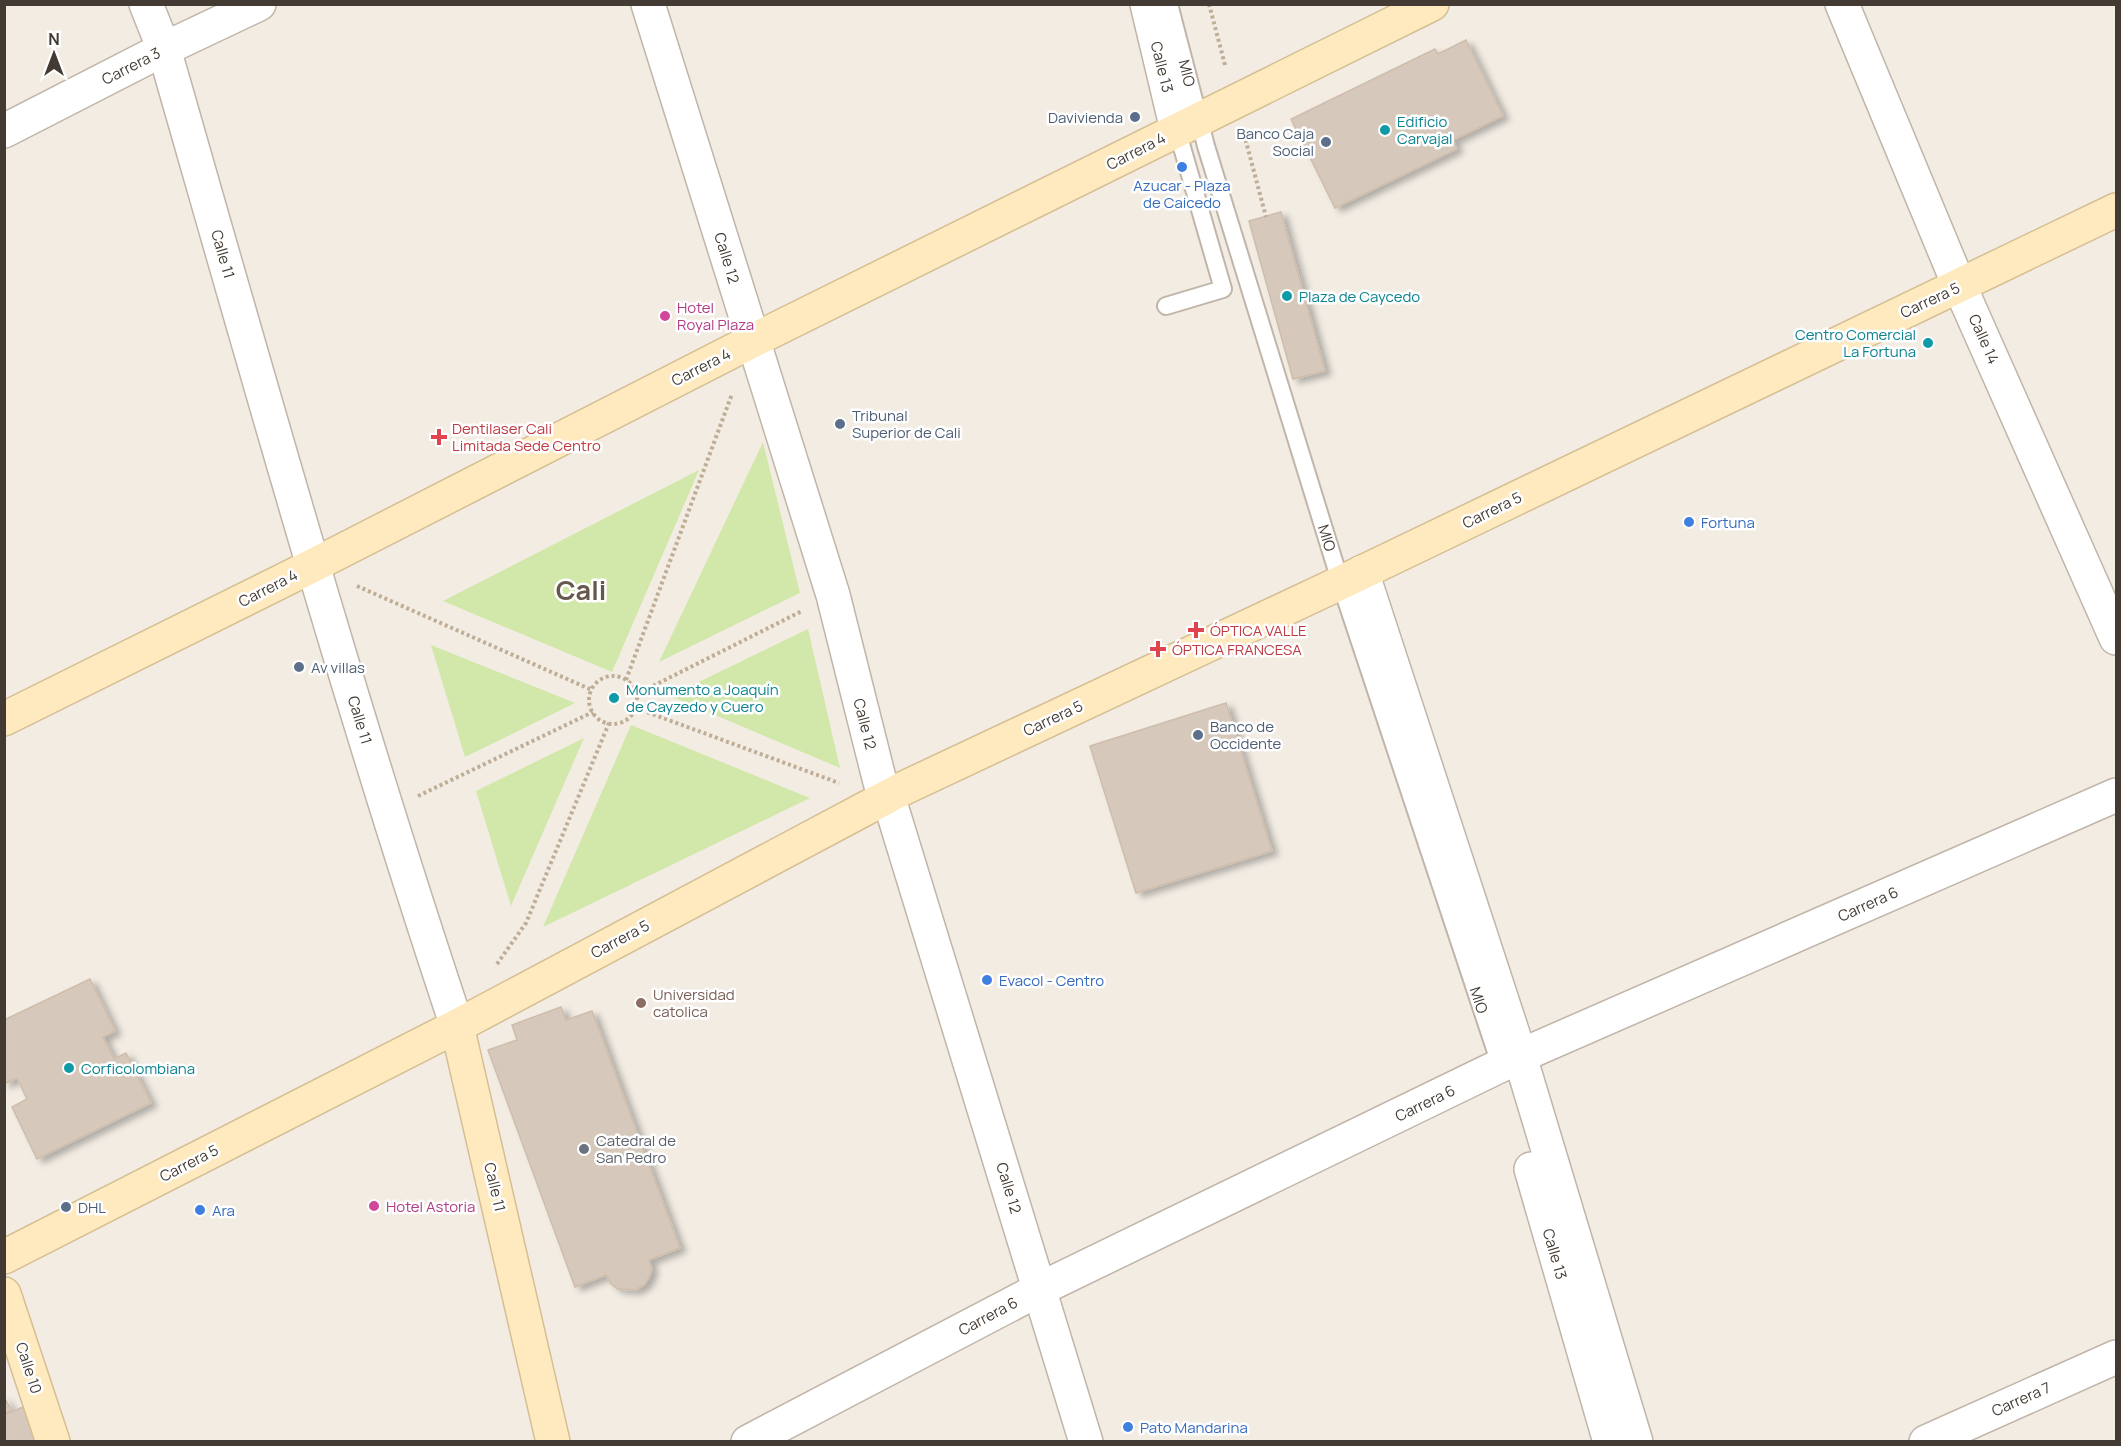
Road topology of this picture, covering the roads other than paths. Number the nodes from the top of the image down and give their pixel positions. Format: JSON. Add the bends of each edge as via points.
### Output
{"nodes":[{"id":1,"x":146,"y":4,"type":"edge"},
{"id":2,"x":259,"y":4,"type":"edge"},
{"id":3,"x":648,"y":4,"type":"edge"},
{"id":4,"x":1147,"y":4,"type":"edge"},
{"id":5,"x":1169,"y":4,"type":"edge"},
{"id":6,"x":1432,"y":4,"type":"edge"},
{"id":7,"x":1842,"y":4,"type":"edge"},
{"id":8,"x":164,"y":49,"type":"junction"},
{"id":9,"x":1188,"y":124,"type":"junction"},
{"id":10,"x":4,"y":131,"type":"edge"},
{"id":11,"x":2116,"y":210,"type":"edge"},
{"id":12,"x":1960,"y":286,"type":"junction"},
{"id":13,"x":1166,"y":306,"type":"dead end"},
{"id":14,"x":754,"y":340,"type":"junction"},
{"id":15,"x":314,"y":565,"type":"junction"},
{"id":16,"x":1351,"y":577,"type":"junction"},
{"id":17,"x":2116,"y":638,"type":"edge"},
{"id":18,"x":4,"y":719,"type":"edge"},
{"id":19,"x":2116,"y":795,"type":"edge"},
{"id":20,"x":886,"y":797,"type":"junction"},
{"id":21,"x":457,"y":1026,"type":"junction"},
{"id":22,"x":1516,"y":1066,"type":"junction"},
{"id":23,"x":4,"y":1257,"type":"edge"},
{"id":24,"x":1040,"y":1289,"type":"junction"},
{"id":25,"x":4,"y":1294,"type":"edge"},
{"id":26,"x":2116,"y":1357,"type":"edge"},
{"id":27,"x":53,"y":1442,"type":"edge"},
{"id":28,"x":553,"y":1442,"type":"edge"},
{"id":29,"x":747,"y":1442,"type":"edge"},
{"id":30,"x":1086,"y":1442,"type":"edge"},
{"id":31,"x":1610,"y":1442,"type":"edge"},
{"id":32,"x":1636,"y":1442,"type":"edge"},
{"id":33,"x":1926,"y":1442,"type":"edge"}],
"edges":[{"from":1,"to":8,"type":"street","name":"Calle 11"},
{"from":2,"to":8,"type":"street","name":"Carrera 3"},
{"from":3,"to":14,"type":"street","name":"Calle 12"},
{"from":4,"to":9,"type":"street","name":"Calle 13"},
{"from":5,"to":9,"type":"lane","name":"MIO"},
{"from":6,"to":9,"type":"main road","name":"Carrera 4"},
{"from":7,"to":12,"type":"street","name":"Calle 14"},
{"from":8,"to":10,"type":"street","name":"Carrera 3"},
{"from":8,"to":15,"type":"street","name":"Calle 11"},
{"from":9,"to":13,"type":"lane","via":[[1223,289]]},
{"from":9,"to":14,"type":"main road","name":"Carrera 4"},
{"from":9,"to":16,"type":"lane","name":"MIO"},
{"from":11,"to":12,"type":"main road","name":"Carrera 5"},
{"from":12,"to":16,"type":"main road","name":"Carrera 5"},
{"from":12,"to":17,"type":"street","name":"Calle 14"},
{"from":14,"to":15,"type":"main road","name":"Carrera 4"},
{"from":14,"to":20,"type":"street","name":"Calle 12","via":[[833,595]]},
{"from":15,"to":18,"type":"main road","name":"Carrera 4"},
{"from":15,"to":21,"type":"street","name":"Calle 11"},
{"from":16,"to":20,"type":"main road","name":"Carrera 5"},
{"from":16,"to":22,"type":"street"},
{"from":19,"to":22,"type":"street","name":"Carrera 6"},
{"from":20,"to":21,"type":"main road","name":"Carrera 5"},
{"from":20,"to":24,"type":"street","name":"Calle 12"},
{"from":21,"to":23,"type":"main road","name":"Carrera 5"},
{"from":21,"to":28,"type":"main road","name":"Calle 11"},
{"from":22,"to":24,"type":"street","name":"Carrera 6"},
{"from":22,"to":31,"type":"street","name":"Calle 13"},
{"from":22,"to":32,"type":"street","name":"Calle 13"},
{"from":24,"to":29,"type":"street","name":"Carrera 6"},
{"from":24,"to":30,"type":"street","name":"Calle 12"},
{"from":25,"to":27,"type":"main road","name":"Calle 10"},
{"from":26,"to":33,"type":"street","name":"Carrera 7"}]}
